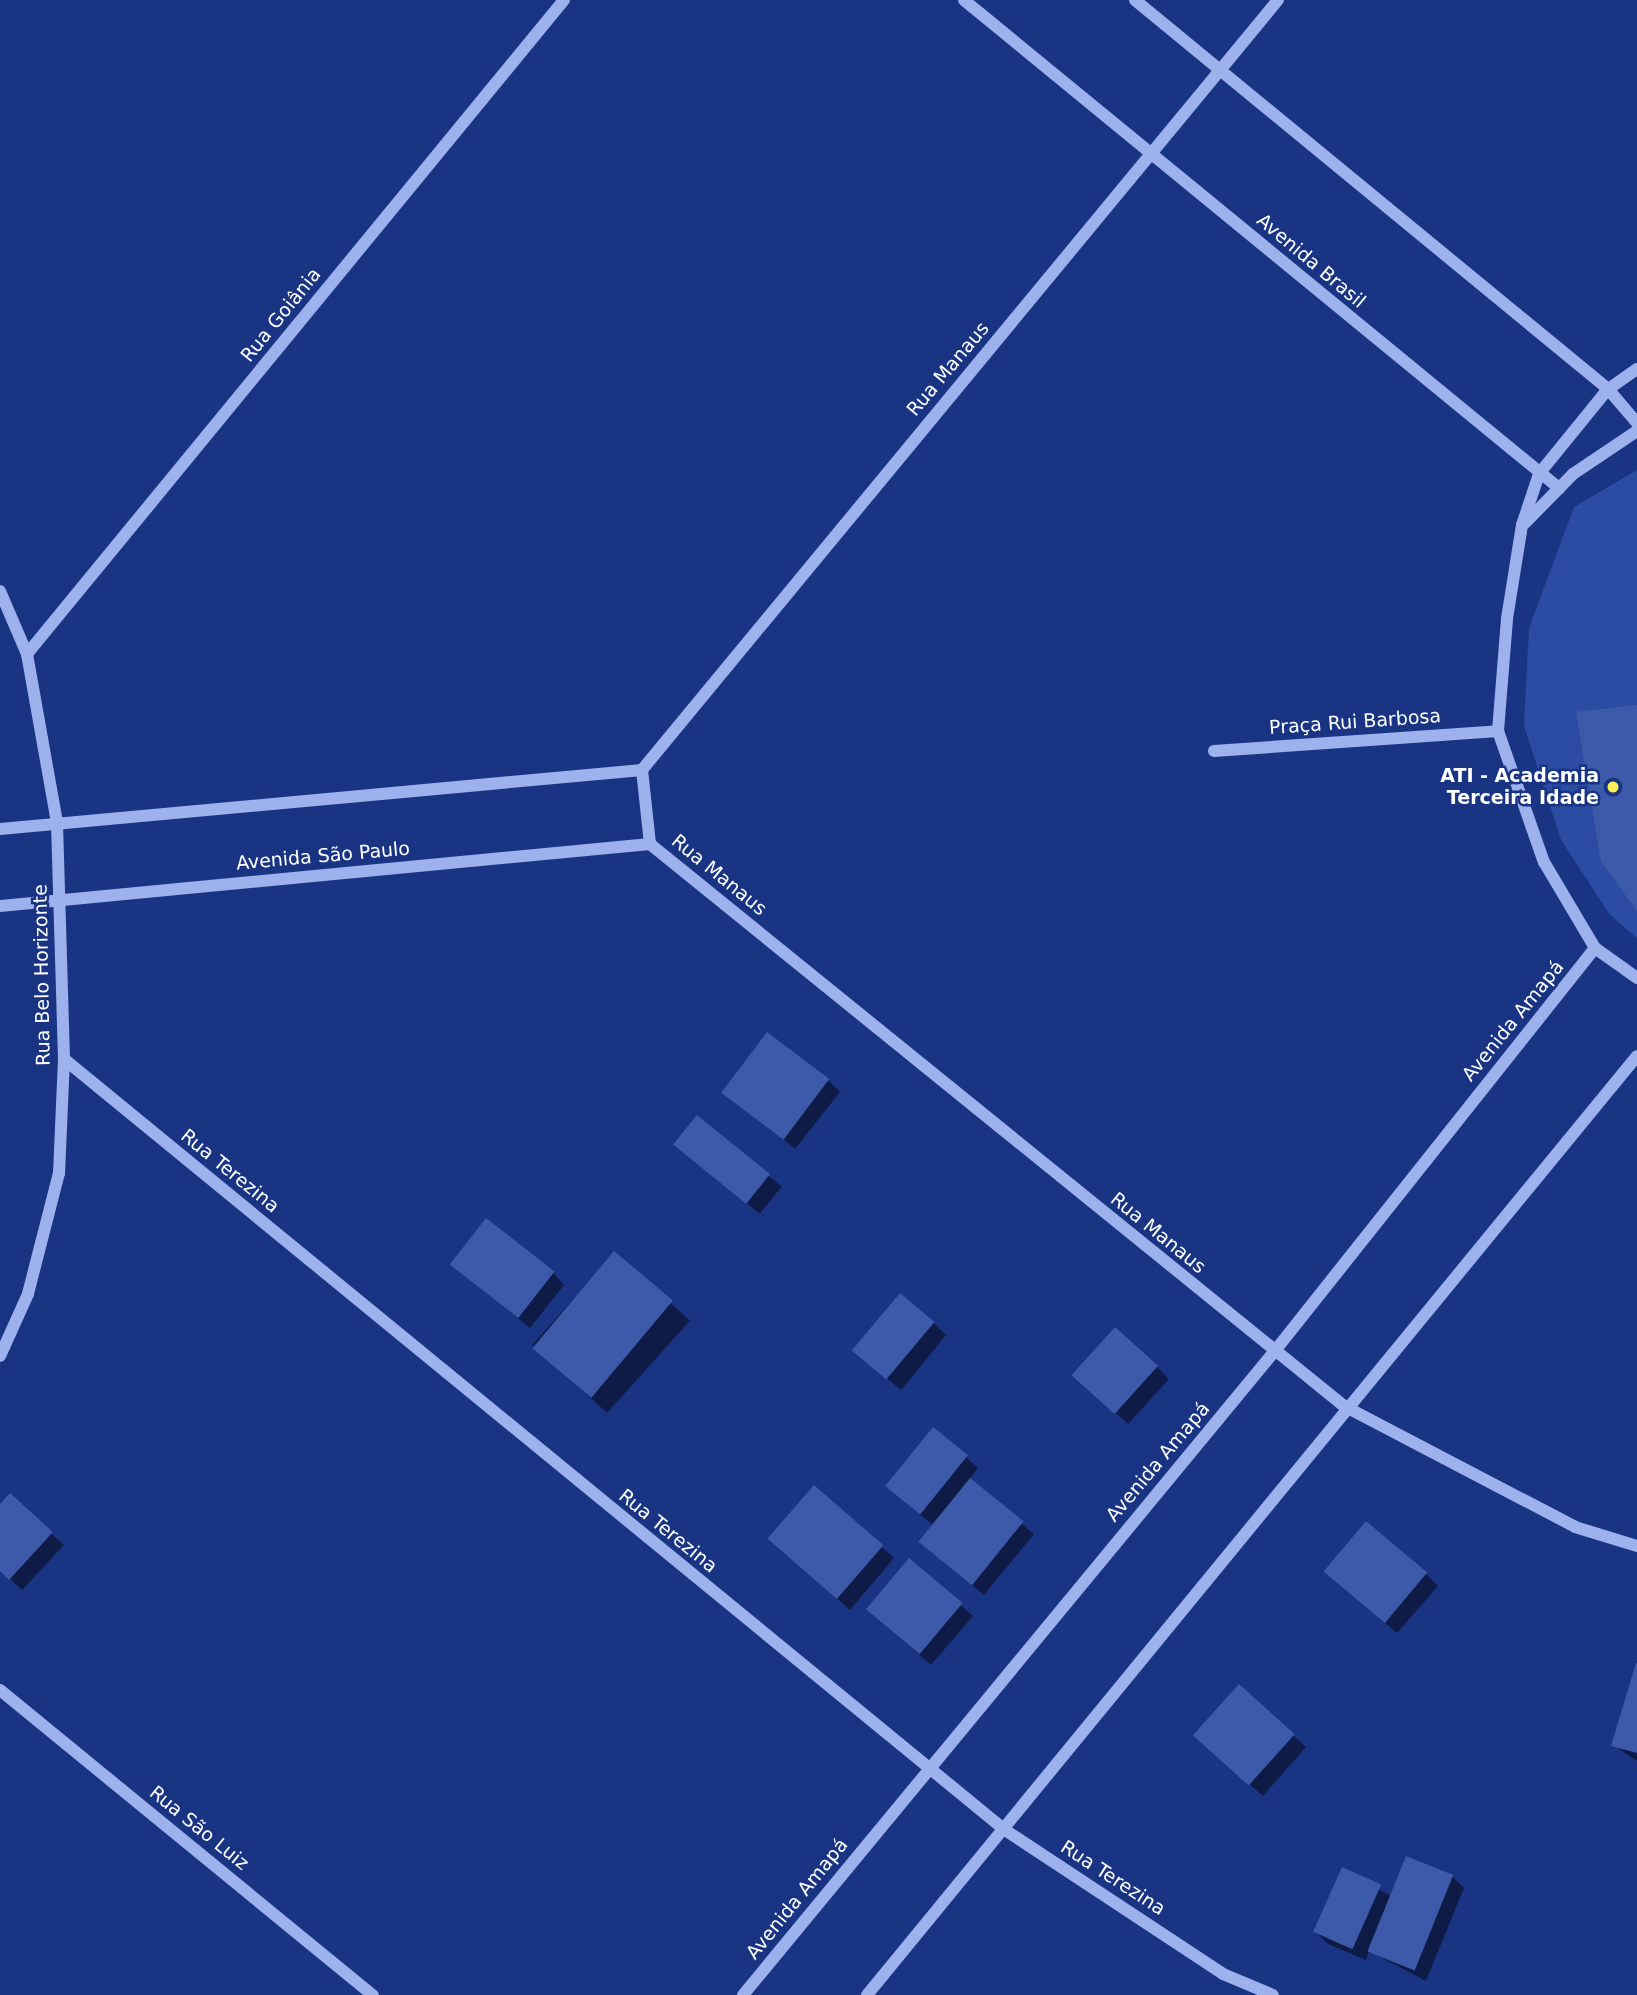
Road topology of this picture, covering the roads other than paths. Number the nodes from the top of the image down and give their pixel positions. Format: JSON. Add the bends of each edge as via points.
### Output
{"nodes":[{"id":1,"x":564,"y":0,"type":"edge"},
{"id":2,"x":964,"y":0,"type":"edge"},
{"id":3,"x":1135,"y":0,"type":"edge"},
{"id":4,"x":1278,"y":0,"type":"edge"},
{"id":5,"x":1223,"y":68,"type":"junction"},
{"id":6,"x":1151,"y":154,"type":"junction"},
{"id":7,"x":1637,"y":369,"type":"edge"},
{"id":8,"x":1608,"y":388,"type":"junction"},
{"id":9,"x":1637,"y":423,"type":"edge"},
{"id":10,"x":1637,"y":431,"type":"edge"},
{"id":11,"x":1539,"y":474,"type":"junction"},
{"id":12,"x":1559,"y":488,"type":"junction"},
{"id":13,"x":1522,"y":525,"type":"junction"},
{"id":14,"x":0,"y":591,"type":"edge"},
{"id":15,"x":27,"y":654,"type":"junction"},
{"id":16,"x":1498,"y":731,"type":"junction"},
{"id":17,"x":1214,"y":751,"type":"dead end"},
{"id":18,"x":642,"y":770,"type":"junction"},
{"id":19,"x":57,"y":824,"type":"junction"},
{"id":20,"x":0,"y":829,"type":"edge"},
{"id":21,"x":650,"y":844,"type":"junction"},
{"id":22,"x":61,"y":900,"type":"junction"},
{"id":23,"x":0,"y":906,"type":"edge"},
{"id":24,"x":1595,"y":948,"type":"junction"},
{"id":25,"x":1637,"y":978,"type":"edge"},
{"id":26,"x":1637,"y":1056,"type":"edge"},
{"id":27,"x":64,"y":1059,"type":"junction"},
{"id":28,"x":1274,"y":1352,"type":"junction"},
{"id":29,"x":0,"y":1356,"type":"edge"},
{"id":30,"x":1344,"y":1406,"type":"junction"},
{"id":31,"x":1637,"y":1546,"type":"edge"},
{"id":32,"x":0,"y":1690,"type":"edge"},
{"id":33,"x":929,"y":1769,"type":"junction"},
{"id":34,"x":1005,"y":1830,"type":"junction"},
{"id":35,"x":373,"y":1995,"type":"edge"},
{"id":36,"x":743,"y":1995,"type":"edge"},
{"id":37,"x":867,"y":1995,"type":"edge"},
{"id":38,"x":1273,"y":1995,"type":"edge"}],
"edges":[{"from":1,"to":15,"type":"street","name":"Rua Goiânia"},
{"from":2,"to":6,"type":"street","name":"Avenida Brasil"},
{"from":3,"to":5,"type":"street"},
{"from":4,"to":5,"type":"street","name":"Rua Manaus"},
{"from":5,"to":6,"type":"street","name":"Rua Manaus"},
{"from":5,"to":8,"type":"street"},
{"from":6,"to":11,"type":"street","name":"Avenida Brasil"},
{"from":6,"to":18,"type":"street","name":"Rua Manaus"},
{"from":7,"to":8,"type":"street"},
{"from":8,"to":9,"type":"street"},
{"from":8,"to":11,"type":"street"},
{"from":10,"to":12,"type":"street"},
{"from":11,"to":12,"type":"street","name":"Avenida Brasil"},
{"from":11,"to":13,"type":"street"},
{"from":12,"to":13,"type":"street"},
{"from":13,"to":16,"type":"street"},
{"from":14,"to":15,"type":"street","name":"Rua Belo Horizonte"},
{"from":15,"to":19,"type":"street","name":"Rua Belo Horizonte"},
{"from":16,"to":17,"type":"street","name":"Praça Rui Barbosa"},
{"from":16,"to":24,"type":"street","via":[[1544,862]]},
{"from":18,"to":19,"type":"street"},
{"from":18,"to":21,"type":"street","name":"Rua Manaus"},
{"from":19,"to":20,"type":"street"},
{"from":19,"to":22,"type":"street","name":"Rua Belo Horizonte"},
{"from":21,"to":22,"type":"street","name":"Avenida São Paulo"},
{"from":21,"to":28,"type":"street","name":"Rua Manaus"},
{"from":22,"to":23,"type":"street","name":"Avenida São Paulo"},
{"from":22,"to":27,"type":"street","name":"Rua Belo Horizonte"},
{"from":24,"to":25,"type":"street"},
{"from":24,"to":28,"type":"street","name":"Avenida Amapá"},
{"from":26,"to":30,"type":"street"},
{"from":27,"to":29,"type":"street","name":"Rua Belo Horizonte","via":[[59,1173],[28,1294]]},
{"from":27,"to":33,"type":"street","name":"Rua Terezina"},
{"from":28,"to":30,"type":"street","name":"Rua Manaus"},
{"from":28,"to":33,"type":"street","name":"Avenida Amapá"},
{"from":30,"to":31,"type":"street","name":"Rua Manaus","via":[[1575,1527]]},
{"from":30,"to":34,"type":"street"},
{"from":32,"to":35,"type":"street","name":"Rua São Luiz"},
{"from":33,"to":34,"type":"street","name":"Rua Terezina"},
{"from":33,"to":36,"type":"street","name":"Avenida Amapá"},
{"from":34,"to":37,"type":"street"},
{"from":34,"to":38,"type":"street","name":"Rua Terezina","via":[[1223,1974]]}]}
